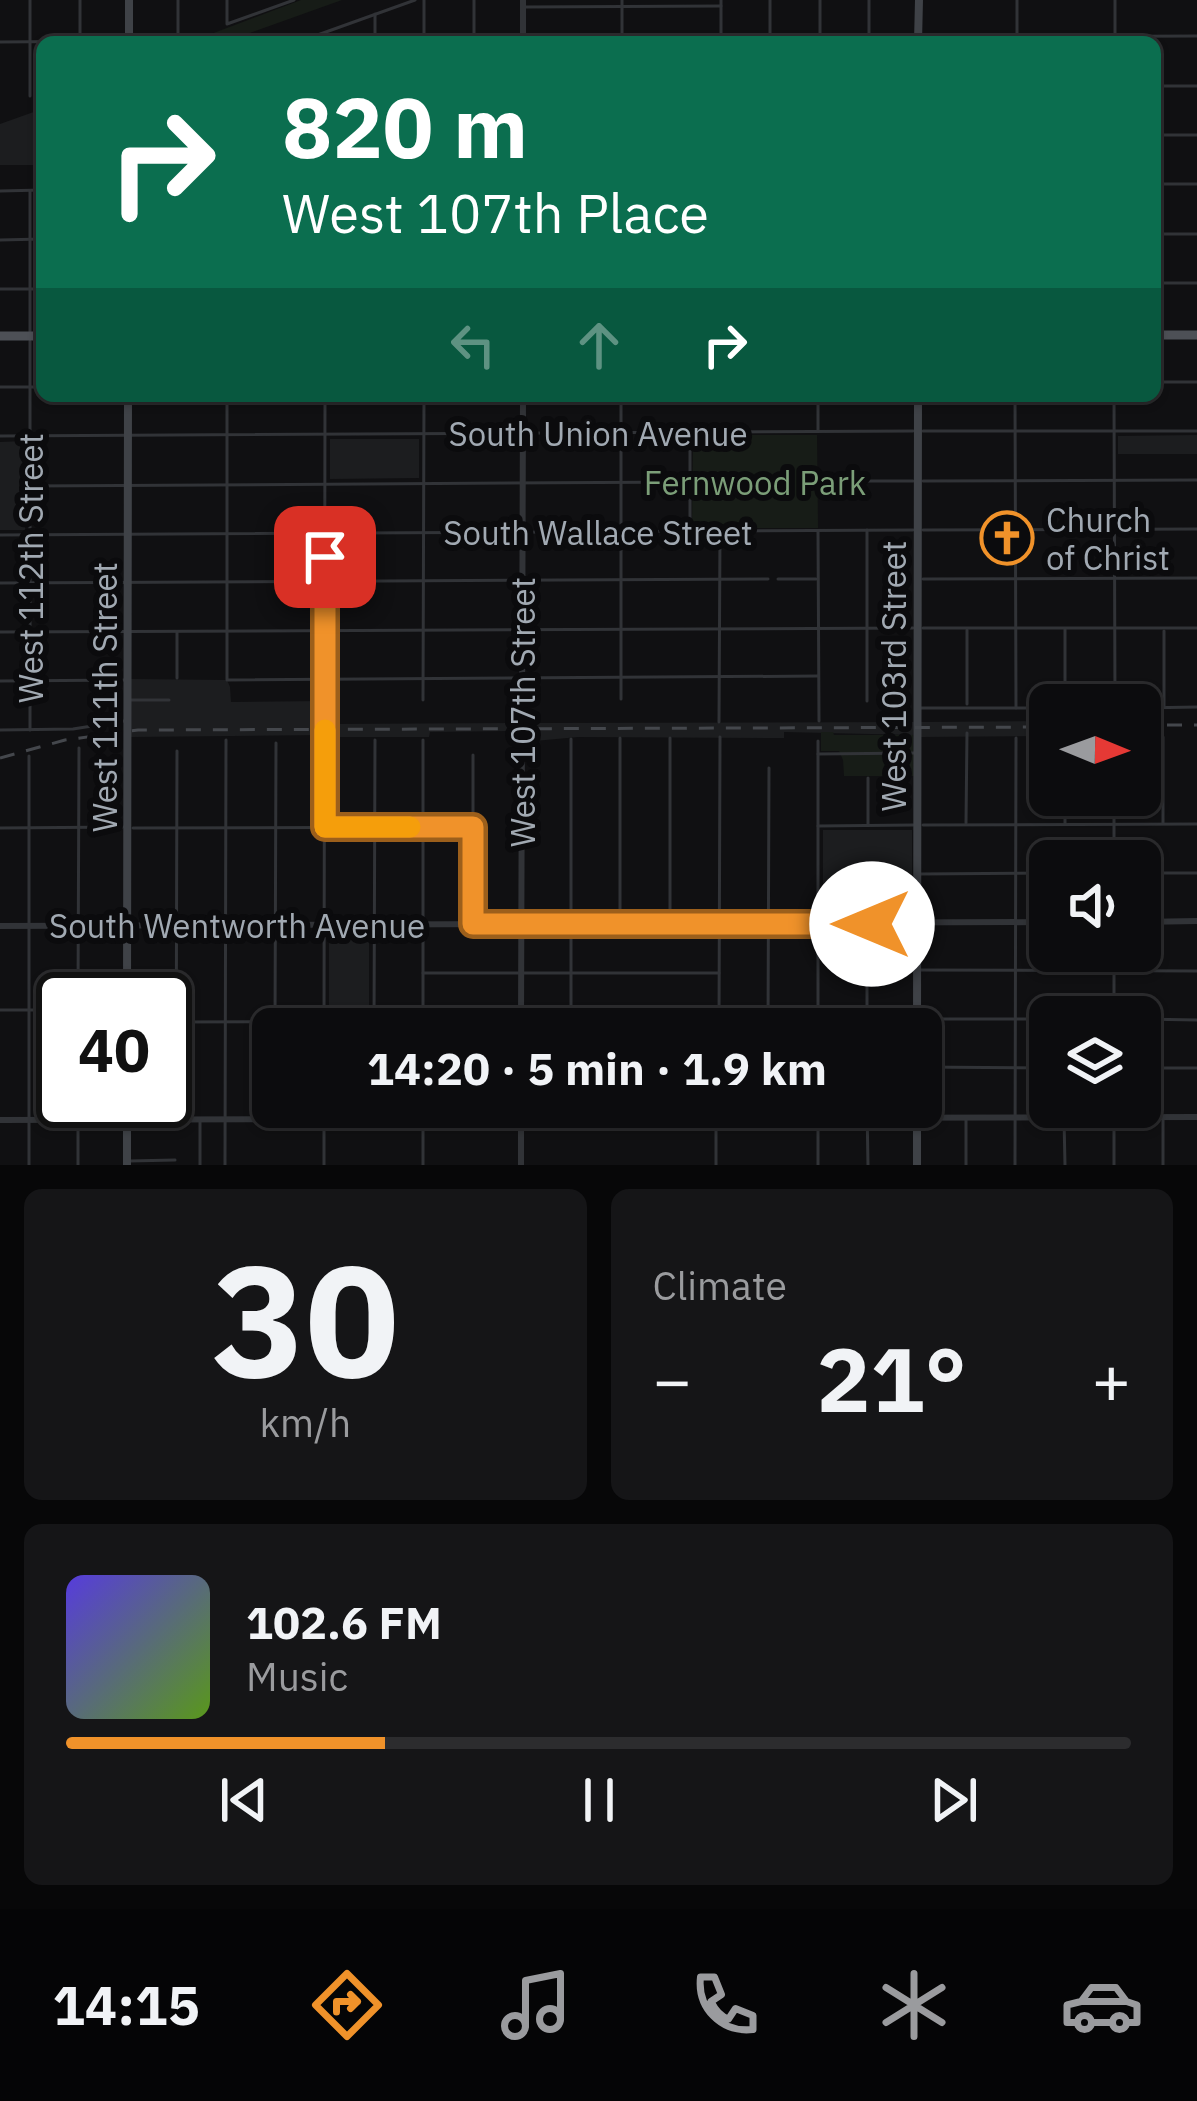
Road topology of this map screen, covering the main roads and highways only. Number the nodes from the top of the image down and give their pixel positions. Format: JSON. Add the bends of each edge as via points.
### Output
{"nodes":[{"id":1,"x":129,"y":0,"type":"edge"},
{"id":2,"x":919,"y":0,"type":"edge"},
{"id":3,"x":129,"y":36,"type":"edge"},
{"id":4,"x":919,"y":36,"type":"edge"},
{"id":5,"x":1161,"y":333,"type":"edge"},
{"id":6,"x":1197,"y":333,"type":"edge"},
{"id":7,"x":36,"y":338,"type":"edge"},
{"id":8,"x":0,"y":339,"type":"edge"},
{"id":9,"x":128,"y":402,"type":"edge"},
{"id":10,"x":918,"y":402,"type":"edge"},
{"id":11,"x":127,"y":972,"type":"edge"},
{"id":12,"x":917,"y":1008,"type":"edge"},
{"id":13,"x":127,"y":1128,"type":"edge"},
{"id":14,"x":917,"y":1128,"type":"edge"},
{"id":15,"x":127,"y":1163,"type":"edge"},
{"id":16,"x":917,"y":1165,"type":"edge"}],
"edges":[{"from":1,"to":3,"type":"main road"},
{"from":2,"to":4,"type":"main road"},
{"from":5,"to":6,"type":"main road"},
{"from":7,"to":8,"type":"main road"},
{"from":9,"to":11,"type":"main road","name":"West 111th Street"},
{"from":10,"to":12,"type":"main road","name":"West 103rd Street"},
{"from":13,"to":15,"type":"main road"},
{"from":14,"to":16,"type":"main road"}]}
